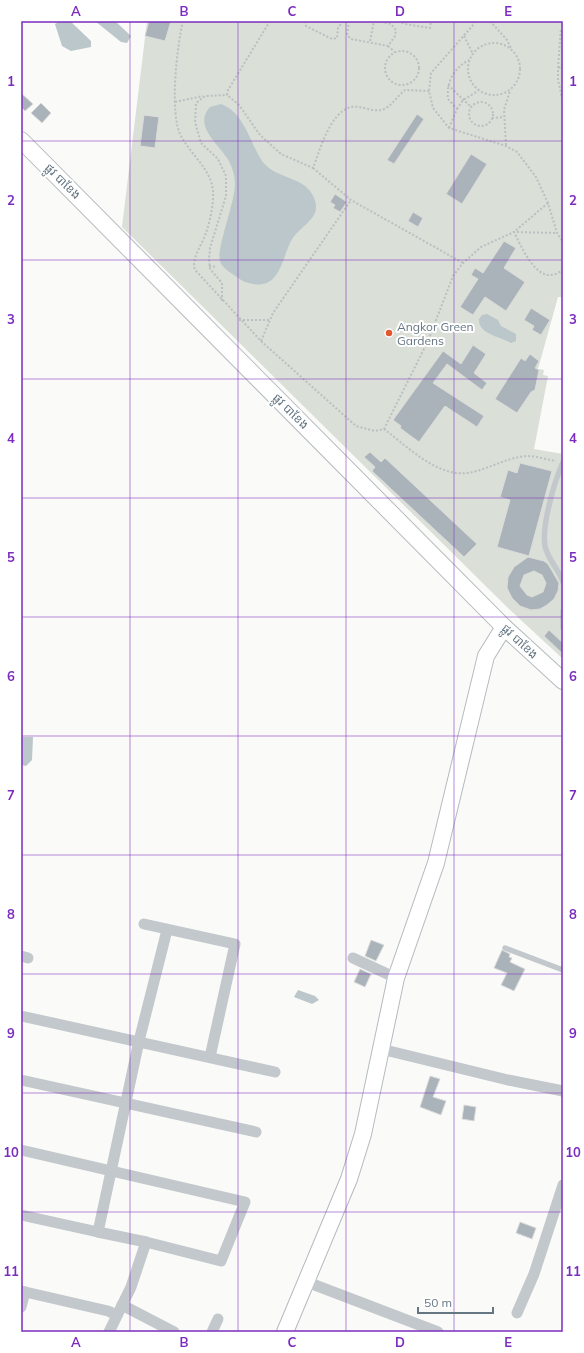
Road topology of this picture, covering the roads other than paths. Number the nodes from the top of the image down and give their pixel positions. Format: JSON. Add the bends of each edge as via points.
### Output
{"nodes":[{"id":1,"x":21,"y":140,"type":"edge"},
{"id":2,"x":563,"y":462,"type":"edge"},
{"id":3,"x":563,"y":582,"type":"edge"},
{"id":4,"x":563,"y":611,"type":"edge"},
{"id":5,"x":504,"y":627,"type":"junction"},
{"id":6,"x":563,"y":628,"type":"edge"},
{"id":7,"x":563,"y":681,"type":"edge"},
{"id":8,"x":144,"y":924,"type":"dead end"},
{"id":9,"x":167,"y":930,"type":"junction"},
{"id":10,"x":505,"y":948,"type":"dead end"},
{"id":11,"x":353,"y":958,"type":"dead end"},
{"id":12,"x":563,"y":970,"type":"edge"},
{"id":13,"x":396,"y":978,"type":"junction"},
{"id":14,"x":21,"y":1016,"type":"edge"},
{"id":15,"x":139,"y":1042,"type":"junction"},
{"id":16,"x":381,"y":1049,"type":"junction"},
{"id":17,"x":210,"y":1057,"type":"junction"},
{"id":18,"x":275,"y":1072,"type":"dead end"},
{"id":19,"x":21,"y":1080,"type":"edge"},
{"id":20,"x":563,"y":1091,"type":"edge"},
{"id":21,"x":127,"y":1102,"type":"junction"},
{"id":22,"x":256,"y":1132,"type":"dead end"},
{"id":23,"x":21,"y":1150,"type":"edge"},
{"id":24,"x":112,"y":1171,"type":"junction"},
{"id":25,"x":563,"y":1185,"type":"edge"},
{"id":26,"x":21,"y":1214,"type":"edge"},
{"id":27,"x":98,"y":1232,"type":"junction"},
{"id":28,"x":146,"y":1242,"type":"junction"},
{"id":29,"x":307,"y":1282,"type":"junction"},
{"id":30,"x":23,"y":1292,"type":"edge"},
{"id":31,"x":21,"y":1307,"type":"edge"},
{"id":32,"x":119,"y":1310,"type":"junction"},
{"id":33,"x":517,"y":1313,"type":"dead end"},
{"id":34,"x":218,"y":1319,"type":"dead end"},
{"id":35,"x":109,"y":1332,"type":"edge"},
{"id":36,"x":174,"y":1332,"type":"edge"},
{"id":37,"x":212,"y":1332,"type":"edge"},
{"id":38,"x":285,"y":1332,"type":"edge"},
{"id":39,"x":438,"y":1332,"type":"edge"}],
"edges":[{"from":1,"to":5,"type":"street","name":"ផ្លូវ បាខែង"},
{"from":2,"to":3,"type":"lane","via":[[543,539]]},
{"from":4,"to":6,"type":"lane"},
{"from":5,"to":7,"type":"street","name":"ផ្លូវ បាខែង"},
{"from":5,"to":13,"type":"street","via":[[486,656],[436,862]]},
{"from":8,"to":9,"type":"street"},
{"from":9,"to":15,"type":"street"},
{"from":9,"to":17,"type":"street","via":[[235,944]]},
{"from":10,"to":12,"type":"lane"},
{"from":11,"to":13,"type":"street"},
{"from":13,"to":16,"type":"street"},
{"from":14,"to":15,"type":"street"},
{"from":15,"to":17,"type":"street"},
{"from":15,"to":21,"type":"street"},
{"from":16,"to":20,"type":"street"},
{"from":16,"to":29,"type":"street","via":[[363,1134],[349,1179]]},
{"from":17,"to":18,"type":"street"},
{"from":19,"to":21,"type":"street"},
{"from":21,"to":22,"type":"street"},
{"from":21,"to":24,"type":"street"},
{"from":23,"to":24,"type":"street"},
{"from":24,"to":27,"type":"street"},
{"from":24,"to":28,"type":"street","via":[[245,1202],[221,1261]]},
{"from":25,"to":33,"type":"street","via":[[534,1274]]},
{"from":26,"to":27,"type":"street"},
{"from":27,"to":28,"type":"street"},
{"from":28,"to":32,"type":"street","via":[[138,1268]]},
{"from":29,"to":38,"type":"street"},
{"from":29,"to":39,"type":"street"},
{"from":30,"to":31,"type":"street"},
{"from":30,"to":32,"type":"street","via":[[108,1311]]},
{"from":32,"to":35,"type":"street"},
{"from":32,"to":36,"type":"street"},
{"from":34,"to":37,"type":"street"}]}
